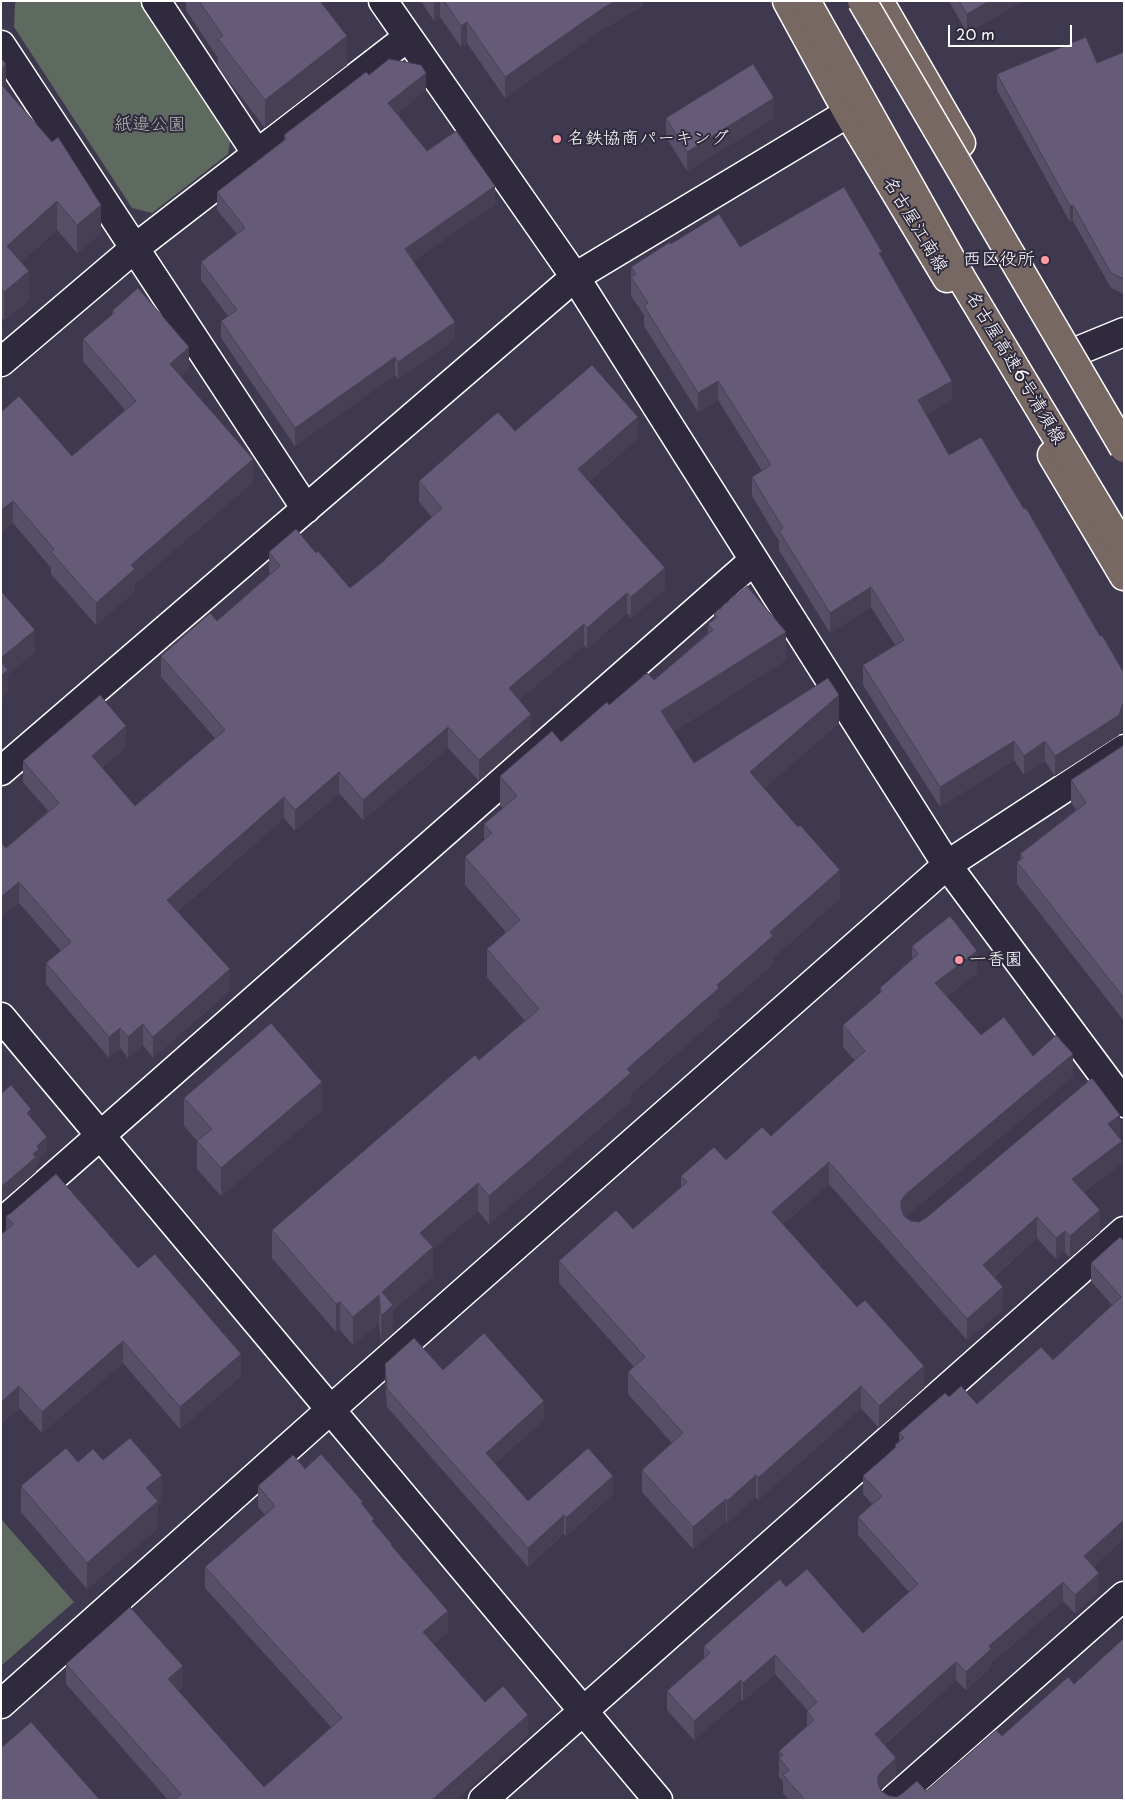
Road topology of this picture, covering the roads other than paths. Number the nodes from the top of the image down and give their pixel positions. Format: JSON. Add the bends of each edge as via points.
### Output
{"nodes":[{"id":1,"x":156,"y":1,"type":"edge"},
{"id":2,"x":383,"y":1,"type":"edge"},
{"id":3,"x":787,"y":1,"type":"edge"},
{"id":4,"x":806,"y":1,"type":"edge"},
{"id":5,"x":862,"y":1,"type":"edge"},
{"id":6,"x":879,"y":1,"type":"edge"},
{"id":7,"x":408,"y":38,"type":"junction"},
{"id":8,"x":1,"y":45,"type":"edge"},
{"id":9,"x":848,"y":113,"type":"junction"},
{"id":10,"x":257,"y":154,"type":"junction"},
{"id":11,"x":136,"y":248,"type":"junction"},
{"id":12,"x":575,"y":277,"type":"junction"},
{"id":13,"x":1124,"y":332,"type":"edge"},
{"id":14,"x":1080,"y":350,"type":"junction"},
{"id":15,"x":1,"y":362,"type":"edge"},
{"id":16,"x":1124,"y":423,"type":"edge"},
{"id":17,"x":1124,"y":448,"type":"edge"},
{"id":18,"x":306,"y":509,"type":"junction"},
{"id":19,"x":1124,"y":549,"type":"edge"},
{"id":20,"x":754,"y":560,"type":"junction"},
{"id":21,"x":1124,"y":576,"type":"edge"},
{"id":22,"x":1124,"y":750,"type":"edge"},
{"id":23,"x":1,"y":771,"type":"edge"},
{"id":24,"x":947,"y":865,"type":"junction"},
{"id":25,"x":1,"y":1017,"type":"edge"},
{"id":26,"x":1101,"y":1072,"type":"junction"},
{"id":27,"x":1078,"y":1091,"type":"edge"},
{"id":28,"x":1124,"y":1103,"type":"edge"},
{"id":29,"x":101,"y":1135,"type":"junction"},
{"id":30,"x":1,"y":1224,"type":"edge"},
{"id":31,"x":1124,"y":1230,"type":"edge"},
{"id":32,"x":332,"y":1409,"type":"junction"},
{"id":33,"x":1124,"y":1596,"type":"edge"},
{"id":34,"x":1,"y":1704,"type":"edge"},
{"id":35,"x":583,"y":1710,"type":"junction"},
{"id":36,"x":483,"y":1800,"type":"edge"},
{"id":37,"x":658,"y":1800,"type":"edge"},
{"id":38,"x":893,"y":1800,"type":"edge"}],
"edges":[{"from":1,"to":10,"type":"street"},
{"from":2,"to":7,"type":"street"},
{"from":3,"to":9,"type":"main road","name":"名古屋江南線"},
{"from":4,"to":19,"type":"main road","name":"名古屋高速6号清須線","via":[[963,281]]},
{"from":5,"to":17,"type":"main road","bridge":true},
{"from":6,"to":14,"type":"main road"},
{"from":7,"to":10,"type":"street"},
{"from":7,"to":12,"type":"street"},
{"from":8,"to":11,"type":"street"},
{"from":9,"to":12,"type":"street"},
{"from":9,"to":21,"type":"main road","name":"名古屋江南線"},
{"from":10,"to":11,"type":"street"},
{"from":11,"to":15,"type":"street"},
{"from":11,"to":18,"type":"street"},
{"from":12,"to":18,"type":"street"},
{"from":12,"to":20,"type":"street"},
{"from":13,"to":14,"type":"street"},
{"from":14,"to":16,"type":"main road"},
{"from":18,"to":23,"type":"street"},
{"from":20,"to":24,"type":"street"},
{"from":20,"to":29,"type":"street"},
{"from":22,"to":24,"type":"street"},
{"from":24,"to":26,"type":"street"},
{"from":24,"to":32,"type":"street"},
{"from":25,"to":29,"type":"street"},
{"from":26,"to":27,"type":"street"},
{"from":26,"to":28,"type":"street"},
{"from":29,"to":30,"type":"street"},
{"from":29,"to":32,"type":"street"},
{"from":31,"to":35,"type":"street"},
{"from":32,"to":34,"type":"street"},
{"from":32,"to":35,"type":"street"},
{"from":33,"to":38,"type":"street"},
{"from":35,"to":36,"type":"street"},
{"from":35,"to":37,"type":"street"}]}
